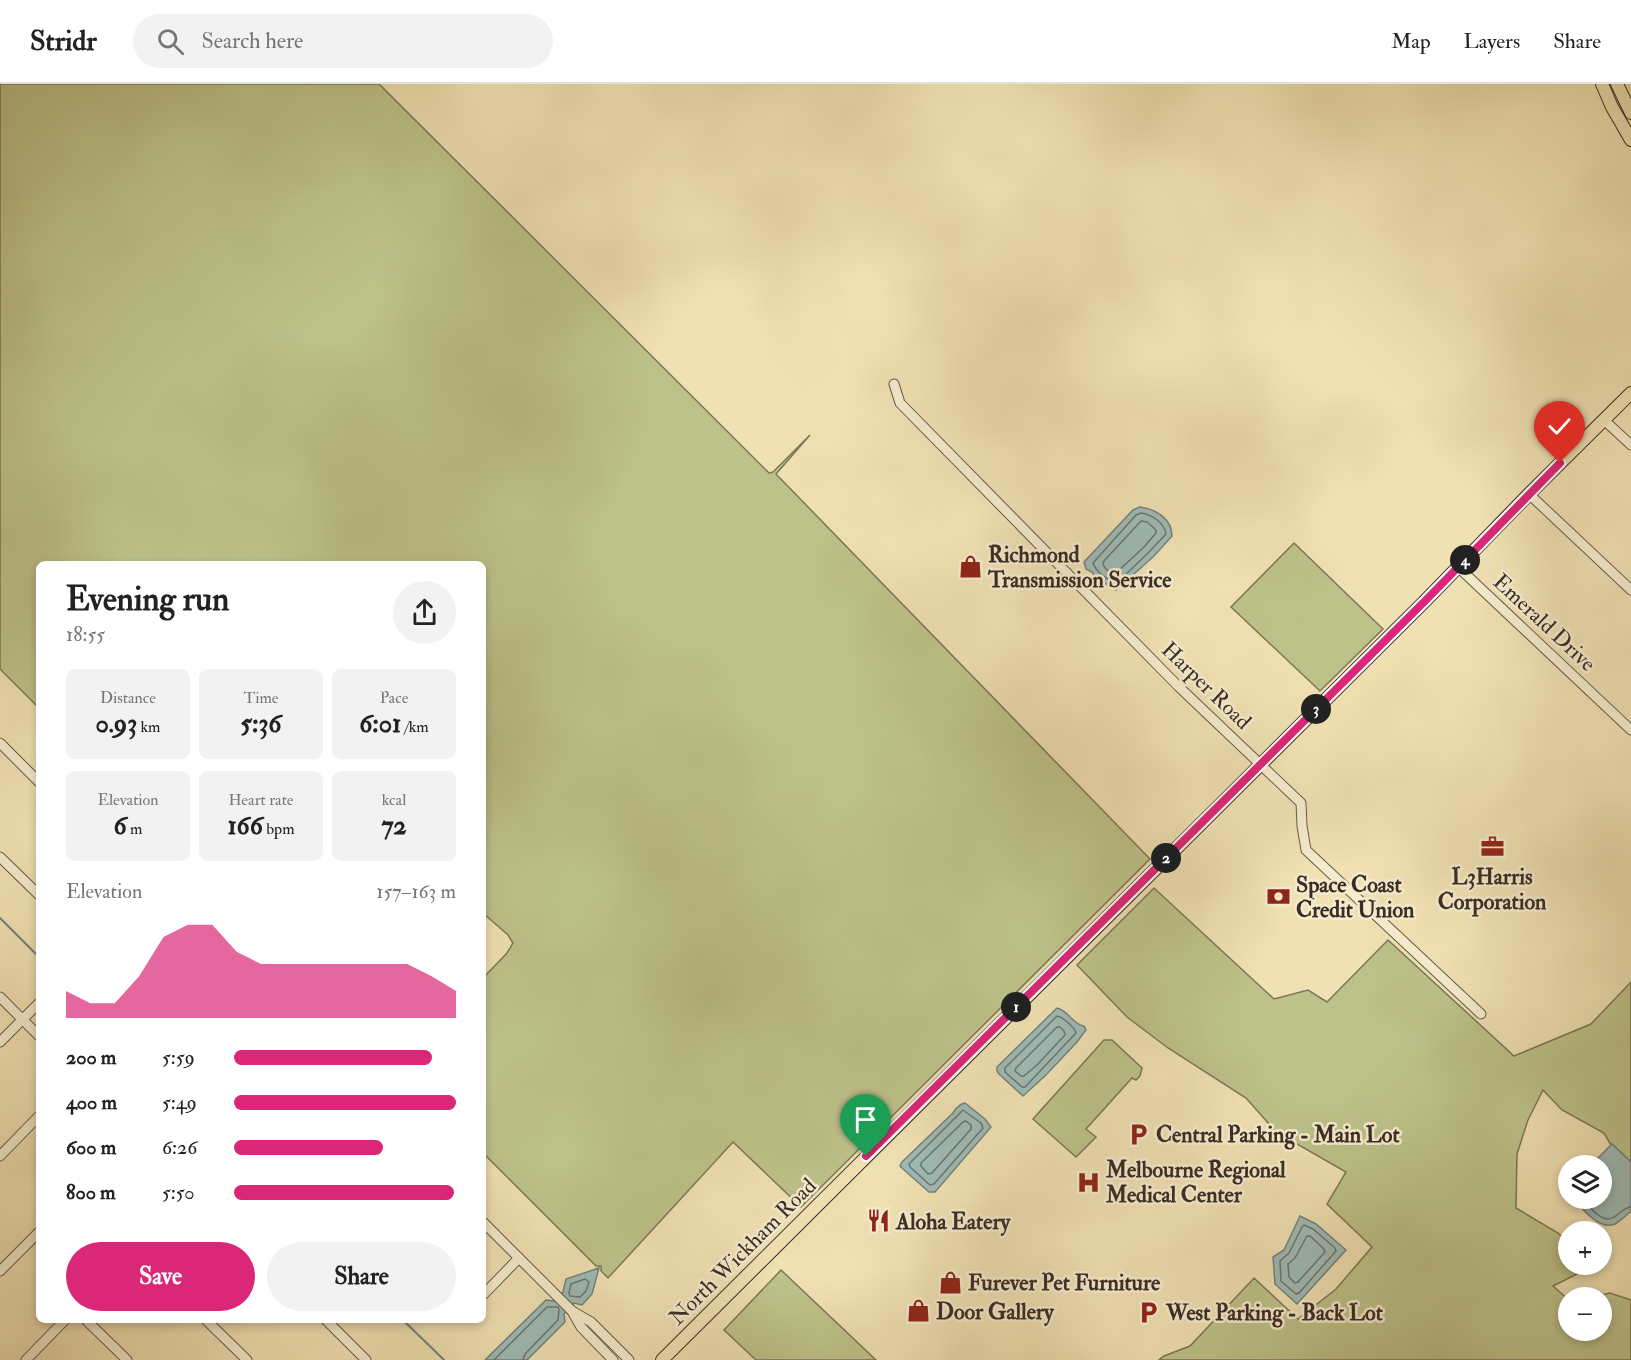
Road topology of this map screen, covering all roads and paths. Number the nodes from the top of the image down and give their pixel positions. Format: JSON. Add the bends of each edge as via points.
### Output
{"nodes":[{"id":1,"x":1602,"y":84,"type":"edge"},
{"id":2,"x":1617,"y":84,"type":"edge"},
{"id":3,"x":1631,"y":113,"type":"edge"},
{"id":4,"x":1631,"y":140,"type":"edge"},
{"id":5,"x":894,"y":384,"type":"dead end"},
{"id":6,"x":1631,"y":393,"type":"edge"},
{"id":7,"x":1604,"y":420,"type":"junction"},
{"id":8,"x":1631,"y":445,"type":"edge"},
{"id":9,"x":1529,"y":494,"type":"junction"},
{"id":10,"x":1458,"y":567,"type":"junction"},
{"id":11,"x":1631,"y":590,"type":"edge"},
{"id":12,"x":1631,"y":730,"type":"edge"},
{"id":13,"x":0,"y":743,"type":"edge"},
{"id":14,"x":1260,"y":764,"type":"junction"},
{"id":15,"x":36,"y":779,"type":"edge"},
{"id":16,"x":0,"y":857,"type":"edge"},
{"id":17,"x":36,"y":893,"type":"edge"},
{"id":18,"x":0,"y":998,"type":"edge"},
{"id":19,"x":36,"y":1006,"type":"edge"},
{"id":20,"x":1481,"y":1014,"type":"dead end"},
{"id":21,"x":22,"y":1019,"type":"junction"},
{"id":22,"x":36,"y":1033,"type":"edge"},
{"id":23,"x":0,"y":1042,"type":"edge"},
{"id":24,"x":36,"y":1119,"type":"edge"},
{"id":25,"x":0,"y":1156,"type":"edge"},
{"id":26,"x":486,"y":1225,"type":"edge"},
{"id":27,"x":36,"y":1235,"type":"edge"},
{"id":28,"x":519,"y":1258,"type":"junction"},
{"id":29,"x":0,"y":1271,"type":"edge"},
{"id":30,"x":486,"y":1292,"type":"edge"},
{"id":31,"x":572,"y":1311,"type":"junction"},
{"id":32,"x":62,"y":1323,"type":"edge"},
{"id":33,"x":89,"y":1323,"type":"edge"},
{"id":34,"x":210,"y":1323,"type":"edge"},
{"id":35,"x":329,"y":1323,"type":"edge"},
{"id":36,"x":26,"y":1360,"type":"edge"},
{"id":37,"x":127,"y":1360,"type":"edge"},
{"id":38,"x":247,"y":1360,"type":"edge"},
{"id":39,"x":366,"y":1360,"type":"edge"},
{"id":40,"x":613,"y":1360,"type":"edge"},
{"id":41,"x":629,"y":1360,"type":"edge"},
{"id":42,"x":662,"y":1360,"type":"edge"}],
"edges":[{"from":1,"to":4,"type":"main road"},
{"from":2,"to":3,"type":"main road"},
{"from":5,"to":14,"type":"street","name":"Harper Road","via":[[900,403]]},
{"from":6,"to":7,"type":"main road","name":"North Wickham Road"},
{"from":7,"to":8,"type":"street"},
{"from":7,"to":9,"type":"main road","name":"North Wickham Road"},
{"from":9,"to":10,"type":"main road","name":"North Wickham Road"},
{"from":9,"to":11,"type":"street"},
{"from":10,"to":12,"type":"street","name":"Emerald Drive"},
{"from":10,"to":14,"type":"main road","name":"North Wickham Road"},
{"from":13,"to":15,"type":"street"},
{"from":14,"to":20,"type":"street","name":"Harper Road","via":[[1301,804],[1306,850]]},
{"from":14,"to":42,"type":"main road","name":"North Wickham Road"},
{"from":16,"to":17,"type":"street"},
{"from":18,"to":21,"type":"street"},
{"from":19,"to":21,"type":"street"},
{"from":21,"to":22,"type":"street"},
{"from":21,"to":23,"type":"street"},
{"from":24,"to":25,"type":"street"},
{"from":26,"to":28,"type":"street"},
{"from":27,"to":29,"type":"street"},
{"from":28,"to":30,"type":"street"},
{"from":28,"to":31,"type":"street"},
{"from":31,"to":40,"type":"street","via":[[581,1327]]},
{"from":31,"to":41,"type":"street","via":[[591,1322]]},
{"from":32,"to":36,"type":"street"},
{"from":33,"to":37,"type":"street"},
{"from":34,"to":38,"type":"street"},
{"from":35,"to":39,"type":"street"}]}
